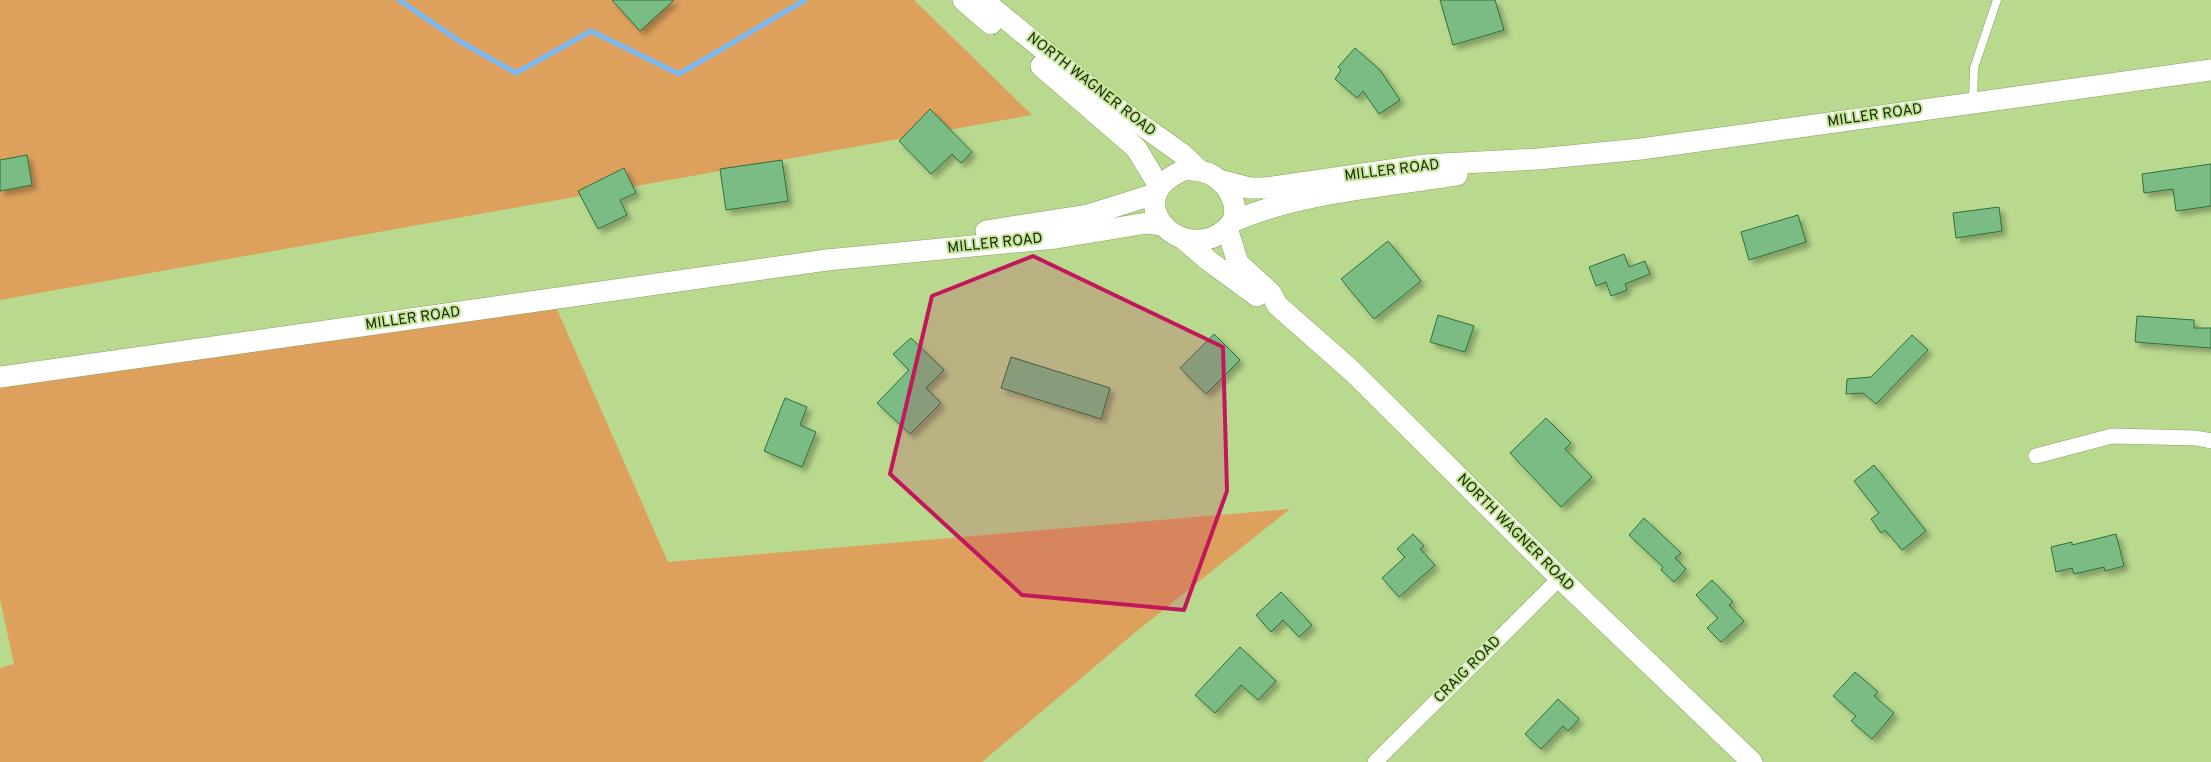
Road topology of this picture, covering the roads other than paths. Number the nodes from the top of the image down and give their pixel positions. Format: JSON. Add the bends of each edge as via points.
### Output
{"nodes":[{"id":1,"x":963,"y":0,"type":"edge"},
{"id":2,"x":983,"y":0,"type":"edge"},
{"id":3,"x":1997,"y":0,"type":"edge"},
{"id":4,"x":2211,"y":70,"type":"edge"},
{"id":5,"x":1973,"y":103,"type":"junction"},
{"id":6,"x":1538,"y":159,"type":"junction"},
{"id":7,"x":1199,"y":170,"type":"junction"},
{"id":8,"x":1219,"y":180,"type":"junction"},
{"id":9,"x":1157,"y":190,"type":"junction"},
{"id":10,"x":1163,"y":225,"type":"junction"},
{"id":11,"x":1230,"y":225,"type":"junction"},
{"id":12,"x":1182,"y":238,"type":"junction"},
{"id":13,"x":827,"y":260,"type":"junction"},
{"id":14,"x":1277,"y":305,"type":"junction"},
{"id":15,"x":0,"y":377,"type":"edge"},
{"id":16,"x":2211,"y":441,"type":"edge"},
{"id":17,"x":2036,"y":456,"type":"dead end"},
{"id":18,"x":1560,"y":578,"type":"junction"},
{"id":19,"x":1375,"y":762,"type":"edge"},
{"id":20,"x":1752,"y":762,"type":"edge"}],
"edges":[{"from":1,"to":9,"type":"main road","name":"NORTH WAGNER ROAD","via":[[1136,148]]},
{"from":2,"to":7,"type":"main road","name":"NORTH WAGNER ROAD","via":[[1096,93],[1181,153]]},
{"from":3,"to":5,"type":"lane","via":[[1974,68]]},
{"from":4,"to":5,"type":"main road","name":"MILLER ROAD"},
{"from":5,"to":6,"type":"main road","name":"MILLER ROAD","via":[[1641,149]]},
{"from":6,"to":8,"type":"main road","name":"MILLER ROAD","via":[[1425,165],[1265,188],[1249,188]]},
{"from":6,"to":11,"type":"main road","name":"MILLER ROAD","via":[[1485,171],[1298,200],[1252,213]]},
{"from":7,"to":8,"type":"main road"},
{"from":7,"to":9,"type":"main road","via":[[1186,169],[1176,173]]},
{"from":8,"to":11,"type":"main road","via":[[1235,205]]},
{"from":9,"to":10,"type":"main road","via":[[1155,208]]},
{"from":9,"to":13,"type":"main road","name":"MILLER ROAD","via":[[1088,215],[853,251]]},
{"from":10,"to":12,"type":"main road"},
{"from":10,"to":13,"type":"main road","name":"MILLER ROAD","via":[[1147,223],[1056,238]]},
{"from":11,"to":12,"type":"main road","via":[[1218,236],[1207,240],[1196,242]]},
{"from":11,"to":14,"type":"main road","name":"NORTH WAGNER ROAD","via":[[1238,263],[1271,293]]},
{"from":12,"to":14,"type":"main road","name":"NORTH WAGNER ROAD","via":[[1267,303]]},
{"from":13,"to":15,"type":"main road","name":"MILLER ROAD"},
{"from":14,"to":18,"type":"main road","name":"NORTH WAGNER ROAD","via":[[1352,371]]},
{"from":16,"to":17,"type":"street","via":[[2112,436]]},
{"from":18,"to":19,"type":"street","name":"CRAIG ROAD"},
{"from":18,"to":20,"type":"main road","name":"NORTH WAGNER ROAD"}]}
